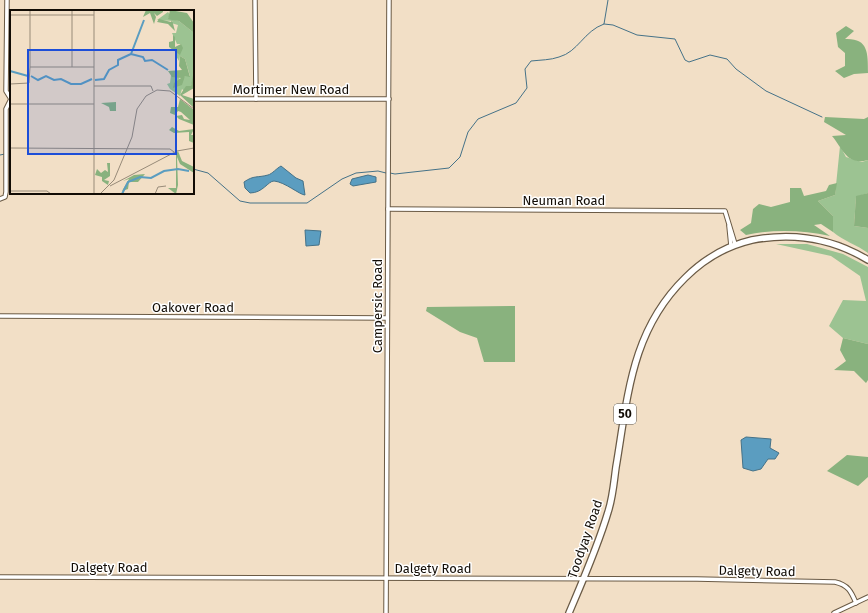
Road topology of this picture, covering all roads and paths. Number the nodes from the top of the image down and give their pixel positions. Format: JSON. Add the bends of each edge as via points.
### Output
{"nodes":[{"id":1,"x":6,"y":0,"type":"edge"},
{"id":2,"x":255,"y":0,"type":"edge"},
{"id":3,"x":389,"y":0,"type":"edge"},
{"id":4,"x":10,"y":98,"type":"edge"},
{"id":5,"x":194,"y":99,"type":"edge"},
{"id":6,"x":256,"y":99,"type":"junction"},
{"id":7,"x":389,"y":99,"type":"junction"},
{"id":8,"x":10,"y":101,"type":"edge"},
{"id":9,"x":0,"y":199,"type":"edge"},
{"id":10,"x":388,"y":209,"type":"junction"},
{"id":11,"x":733,"y":245,"type":"junction"},
{"id":12,"x":868,"y":260,"type":"edge"},
{"id":13,"x":0,"y":316,"type":"edge"},
{"id":14,"x":387,"y":318,"type":"junction"},
{"id":15,"x":0,"y":577,"type":"edge"},
{"id":16,"x":386,"y":578,"type":"junction"},
{"id":17,"x":583,"y":579,"type":"junction"},
{"id":18,"x":868,"y":597,"type":"edge"},
{"id":19,"x":856,"y":602,"type":"junction"},
{"id":20,"x":386,"y":613,"type":"edge"},
{"id":21,"x":569,"y":613,"type":"edge"},
{"id":22,"x":834,"y":613,"type":"edge"}],
"edges":[{"from":1,"to":4,"type":"street","via":[[6,91]]},
{"from":2,"to":6,"type":"street"},
{"from":3,"to":7,"type":"street","name":"Campersic Road"},
{"from":5,"to":6,"type":"street","name":"Mortimer New Road"},
{"from":6,"to":7,"type":"street","name":"Mortimer New Road"},
{"from":7,"to":10,"type":"street","name":"Campersic Road"},
{"from":8,"to":9,"type":"street","via":[[6,108],[5,196]]},
{"from":10,"to":11,"type":"street","name":"Neuman Road","via":[[725,211]]},
{"from":10,"to":14,"type":"street","name":"Campersic Road"},
{"from":11,"to":12,"type":"main road","name":"Toodyay Road","number":"50","via":[[779,236],[819,239],[838,244]]},
{"from":11,"to":17,"type":"main road","name":"Toodyay Road","number":"50","via":[[695,268],[678,284],[656,313],[638,349],[609,510]]},
{"from":13,"to":14,"type":"street","name":"Oakover Road"},
{"from":14,"to":16,"type":"street","name":"Campersic Road"},
{"from":15,"to":16,"type":"street","name":"Dalgety Road"},
{"from":16,"to":17,"type":"street","name":"Dalgety Road"},
{"from":16,"to":20,"type":"street","name":"Campersic Road"},
{"from":17,"to":19,"type":"street","name":"Dalgety Road","via":[[835,582],[850,590]]},
{"from":17,"to":21,"type":"main road","name":"Toodyay Road","number":"50"},
{"from":18,"to":19,"type":"street"},
{"from":19,"to":22,"type":"street"}]}
